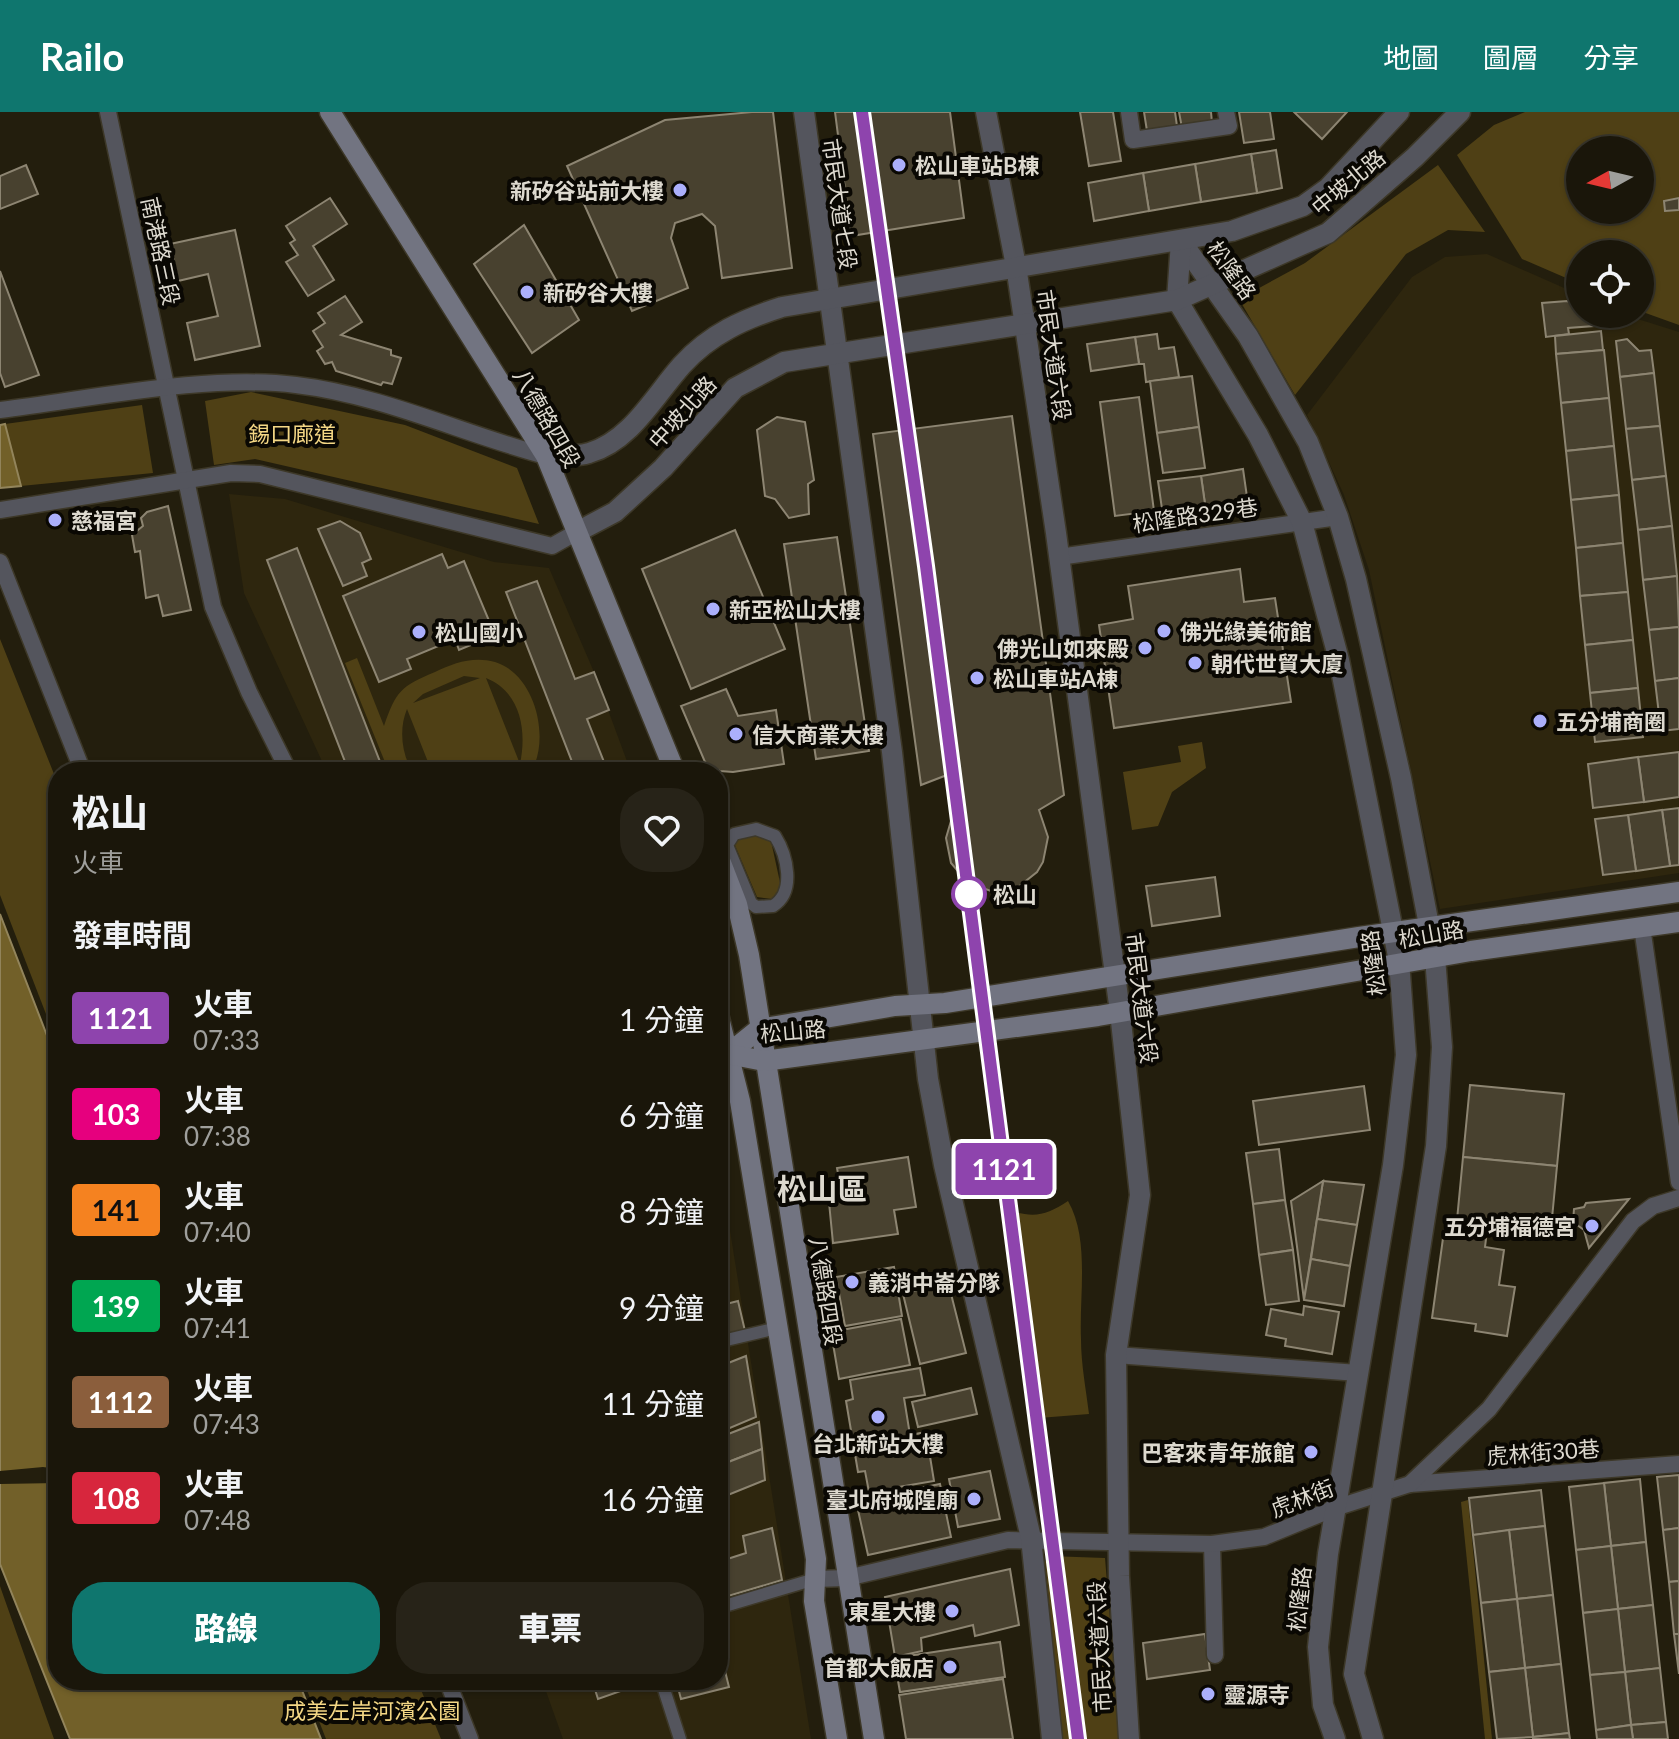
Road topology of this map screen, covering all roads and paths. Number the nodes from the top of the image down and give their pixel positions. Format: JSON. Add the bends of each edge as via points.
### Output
{"nodes":[{"id":1,"x":108,"y":112,"type":"edge"},
{"id":2,"x":330,"y":112,"type":"edge"},
{"id":3,"x":804,"y":112,"type":"edge"},
{"id":4,"x":986,"y":112,"type":"edge"},
{"id":5,"x":1129,"y":112,"type":"edge"},
{"id":6,"x":1399,"y":112,"type":"edge"},
{"id":7,"x":1460,"y":112,"type":"edge"},
{"id":8,"x":1228,"y":119,"type":"edge"},
{"id":9,"x":1181,"y":241,"type":"junction"},
{"id":10,"x":1016,"y":266,"type":"junction"},
{"id":11,"x":1214,"y":284,"type":"junction"},
{"id":12,"x":1177,"y":300,"type":"junction"},
{"id":13,"x":829,"y":302,"type":"junction"},
{"id":14,"x":1026,"y":325,"type":"junction"},
{"id":15,"x":836,"y":355,"type":"junction"},
{"id":16,"x":171,"y":394,"type":"junction"},
{"id":17,"x":0,"y":410,"type":"edge"},
{"id":18,"x":546,"y":456,"type":"junction"},
{"id":19,"x":187,"y":474,"type":"junction"},
{"id":20,"x":0,"y":510,"type":"edge"},
{"id":21,"x":1338,"y":517,"type":"junction"},
{"id":22,"x":1302,"y":522,"type":"junction"},
{"id":23,"x":577,"y":532,"type":"junction"},
{"id":24,"x":1059,"y":557,"type":"junction"},
{"id":25,"x":0,"y":562,"type":"edge"},
{"id":26,"x":79,"y":762,"type":"edge"},
{"id":27,"x":284,"y":762,"type":"edge"},
{"id":28,"x":671,"y":762,"type":"edge"},
{"id":29,"x":728,"y":839,"type":"edge"},
{"id":30,"x":728,"y":846,"type":"edge"},
{"id":31,"x":728,"y":881,"type":"edge"},
{"id":32,"x":1679,"y":892,"type":"edge"},
{"id":33,"x":751,"y":903,"type":"joint"},
{"id":34,"x":1679,"y":922,"type":"edge"},
{"id":35,"x":1642,"y":927,"type":"junction"},
{"id":36,"x":1430,"y":929,"type":"junction"},
{"id":37,"x":1395,"y":933,"type":"junction"},
{"id":38,"x":1435,"y":957,"type":"junction"},
{"id":39,"x":1399,"y":964,"type":"junction"},
{"id":40,"x":1115,"y":976,"type":"junction"},
{"id":41,"x":921,"y":1004,"type":"junction"},
{"id":42,"x":1120,"y":1012,"type":"junction"},
{"id":43,"x":759,"y":1029,"type":"junction"},
{"id":44,"x":923,"y":1038,"type":"junction"},
{"id":45,"x":728,"y":1052,"type":"edge"},
{"id":46,"x":728,"y":1057,"type":"edge"},
{"id":47,"x":764,"y":1061,"type":"junction"},
{"id":48,"x":728,"y":1069,"type":"edge"},
{"id":49,"x":1679,"y":1182,"type":"edge"},
{"id":50,"x":1679,"y":1198,"type":"edge"},
{"id":51,"x":777,"y":1328,"type":"junction"},
{"id":52,"x":728,"y":1340,"type":"edge"},
{"id":53,"x":1116,"y":1355,"type":"junction"},
{"id":54,"x":1358,"y":1373,"type":"junction"},
{"id":55,"x":1679,"y":1464,"type":"edge"},
{"id":56,"x":1410,"y":1484,"type":"junction"},
{"id":57,"x":1380,"y":1494,"type":"junction"},
{"id":58,"x":1335,"y":1508,"type":"junction"},
{"id":59,"x":1031,"y":1538,"type":"junction"},
{"id":60,"x":1120,"y":1541,"type":"junction"},
{"id":61,"x":1212,"y":1544,"type":"junction"},
{"id":62,"x":847,"y":1578,"type":"junction"},
{"id":63,"x":815,"y":1579,"type":"junction"},
{"id":64,"x":728,"y":1605,"type":"edge"},
{"id":65,"x":1215,"y":1655,"type":"dead end"},
{"id":66,"x":451,"y":1690,"type":"edge"},
{"id":67,"x":664,"y":1690,"type":"edge"},
{"id":68,"x":470,"y":1739,"type":"edge"},
{"id":69,"x":680,"y":1739,"type":"edge"},
{"id":70,"x":837,"y":1739,"type":"edge"},
{"id":71,"x":874,"y":1739,"type":"edge"},
{"id":72,"x":1052,"y":1739,"type":"edge"},
{"id":73,"x":1129,"y":1739,"type":"edge"},
{"id":74,"x":1335,"y":1739,"type":"edge"},
{"id":75,"x":1373,"y":1739,"type":"edge"}],
"edges":[{"from":1,"to":16,"type":"street","name":"南港路三段"},
{"from":2,"to":18,"type":"main road","name":"八德路四段"},
{"from":3,"to":13,"type":"street","name":"市民大道七段"},
{"from":4,"to":10,"type":"street"},
{"from":5,"to":8,"type":"street","via":[[1133,140]]},
{"from":6,"to":9,"type":"street","name":"中坡北路","via":[[1328,188],[1303,206],[1232,231]]},
{"from":7,"to":11,"type":"street","name":"中坡北路","via":[[1328,233]]},
{"from":9,"to":10,"type":"street","name":"中坡北路"},
{"from":9,"to":11,"type":"street","name":"松隆路"},
{"from":9,"to":12,"type":"street","name":"松隆路"},
{"from":10,"to":13,"type":"street","name":"中坡北路"},
{"from":10,"to":14,"type":"street","name":"市民大道六段"},
{"from":11,"to":12,"type":"street","name":"中坡北路"},
{"from":11,"to":21,"type":"street","name":"松隆路","via":[[1308,442]]},
{"from":12,"to":14,"type":"street","name":"中坡北路"},
{"from":12,"to":22,"type":"street","name":"松隆路","via":[[1258,435]]},
{"from":13,"to":15,"type":"street"},
{"from":13,"to":18,"type":"street","name":"中坡北路","via":[[782,307],[742,320],[683,365],[645,412],[615,438],[590,453]]},
{"from":14,"to":15,"type":"street","name":"中坡北路"},
{"from":14,"to":24,"type":"street","name":"市民大道六段"},
{"from":15,"to":23,"type":"street","name":"中坡北路","via":[[784,362],[735,388],[615,512]]},
{"from":15,"to":41,"type":"street"},
{"from":16,"to":17,"type":"street","name":"中坡北路"},
{"from":16,"to":18,"type":"street","name":"中坡北路","via":[[193,385],[317,388]]},
{"from":16,"to":19,"type":"street","name":"南港路三段"},
{"from":18,"to":23,"type":"main road","name":"八德路四段"},
{"from":19,"to":20,"type":"street","name":"中坡北路"},
{"from":19,"to":23,"type":"street","name":"中坡北路","via":[[260,474],[552,546]]},
{"from":19,"to":27,"type":"street","via":[[201,558],[221,631]]},
{"from":21,"to":22,"type":"street","name":"松隆路329巷"},
{"from":21,"to":36,"type":"street","name":"松隆路","via":[[1374,655]]},
{"from":22,"to":24,"type":"street","name":"松隆路329巷"},
{"from":22,"to":37,"type":"street","name":"松隆路","via":[[1339,660]]},
{"from":23,"to":28,"type":"main road","name":"八德路四段"},
{"from":24,"to":40,"type":"street","name":"市民大道六段"},
{"from":25,"to":26,"type":"street"},
{"from":29,"to":33,"type":"street","via":[[756,829],[775,836],[781,846],[785,895],[773,906]]},
{"from":30,"to":33,"type":"street"},
{"from":31,"to":43,"type":"main road","name":"八德路四段","via":[[737,904]]},
{"from":32,"to":36,"type":"main road","name":"松山路"},
{"from":34,"to":35,"type":"main road","name":"松山路"},
{"from":35,"to":38,"type":"main road","name":"松山路"},
{"from":35,"to":49,"type":"street"},
{"from":36,"to":37,"type":"main road","name":"松山路"},
{"from":36,"to":38,"type":"street","name":"松隆路"},
{"from":37,"to":39,"type":"street","name":"松隆路"},
{"from":37,"to":40,"type":"main road","name":"松山路"},
{"from":38,"to":39,"type":"main road","name":"松山路"},
{"from":38,"to":57,"type":"street","name":"松隆路","via":[[1442,1047],[1436,1146]]},
{"from":39,"to":42,"type":"main road","name":"松山路"},
{"from":39,"to":54,"type":"street","name":"松隆路","via":[[1406,1055]]},
{"from":40,"to":41,"type":"main road","name":"松山路"},
{"from":40,"to":42,"type":"street","name":"市民大道六段"},
{"from":41,"to":43,"type":"main road","name":"松山路"},
{"from":41,"to":44,"type":"street"},
{"from":42,"to":44,"type":"main road","name":"松山路"},
{"from":42,"to":53,"type":"street","name":"市民大道六段","via":[[1140,1195]]},
{"from":43,"to":45,"type":"main road","name":"松山路"},
{"from":43,"to":47,"type":"main road","name":"八德路四段"},
{"from":44,"to":47,"type":"main road","name":"松山路"},
{"from":44,"to":59,"type":"street","via":[[944,1165]]},
{"from":46,"to":47,"type":"main road","name":"松山路"},
{"from":47,"to":62,"type":"main road","name":"八德路四段"},
{"from":48,"to":51,"type":"main road","via":[[740,1101]]},
{"from":50,"to":56,"type":"street","name":"虎林街","via":[[1653,1206],[1633,1221],[1489,1409]]},
{"from":51,"to":52,"type":"street"},
{"from":51,"to":63,"type":"main road"},
{"from":53,"to":54,"type":"street"},
{"from":53,"to":60,"type":"street","name":"市民大道六段"},
{"from":54,"to":58,"type":"street","name":"松隆路"},
{"from":55,"to":56,"type":"street","name":"虎林街30巷"},
{"from":56,"to":57,"type":"street","name":"虎林街"},
{"from":57,"to":58,"type":"street","name":"虎林街"},
{"from":57,"to":75,"type":"street","name":"松隆路","via":[[1354,1674]]},
{"from":58,"to":61,"type":"street","name":"虎林街","via":[[1264,1537]]},
{"from":58,"to":74,"type":"street","name":"松隆路","via":[[1318,1647],[1323,1705]]},
{"from":59,"to":60,"type":"street","name":"虎林街"},
{"from":59,"to":62,"type":"street","name":"虎林街"},
{"from":59,"to":72,"type":"street"},
{"from":60,"to":61,"type":"street","name":"虎林街"},
{"from":60,"to":73,"type":"street","name":"市民大道六段"},
{"from":61,"to":65,"type":"street"},
{"from":62,"to":63,"type":"street","name":"虎林街"},
{"from":62,"to":71,"type":"main road","name":"八德路四段"},
{"from":63,"to":64,"type":"street"},
{"from":63,"to":70,"type":"main road"},
{"from":66,"to":68,"type":"street"},
{"from":67,"to":69,"type":"street"}]}
